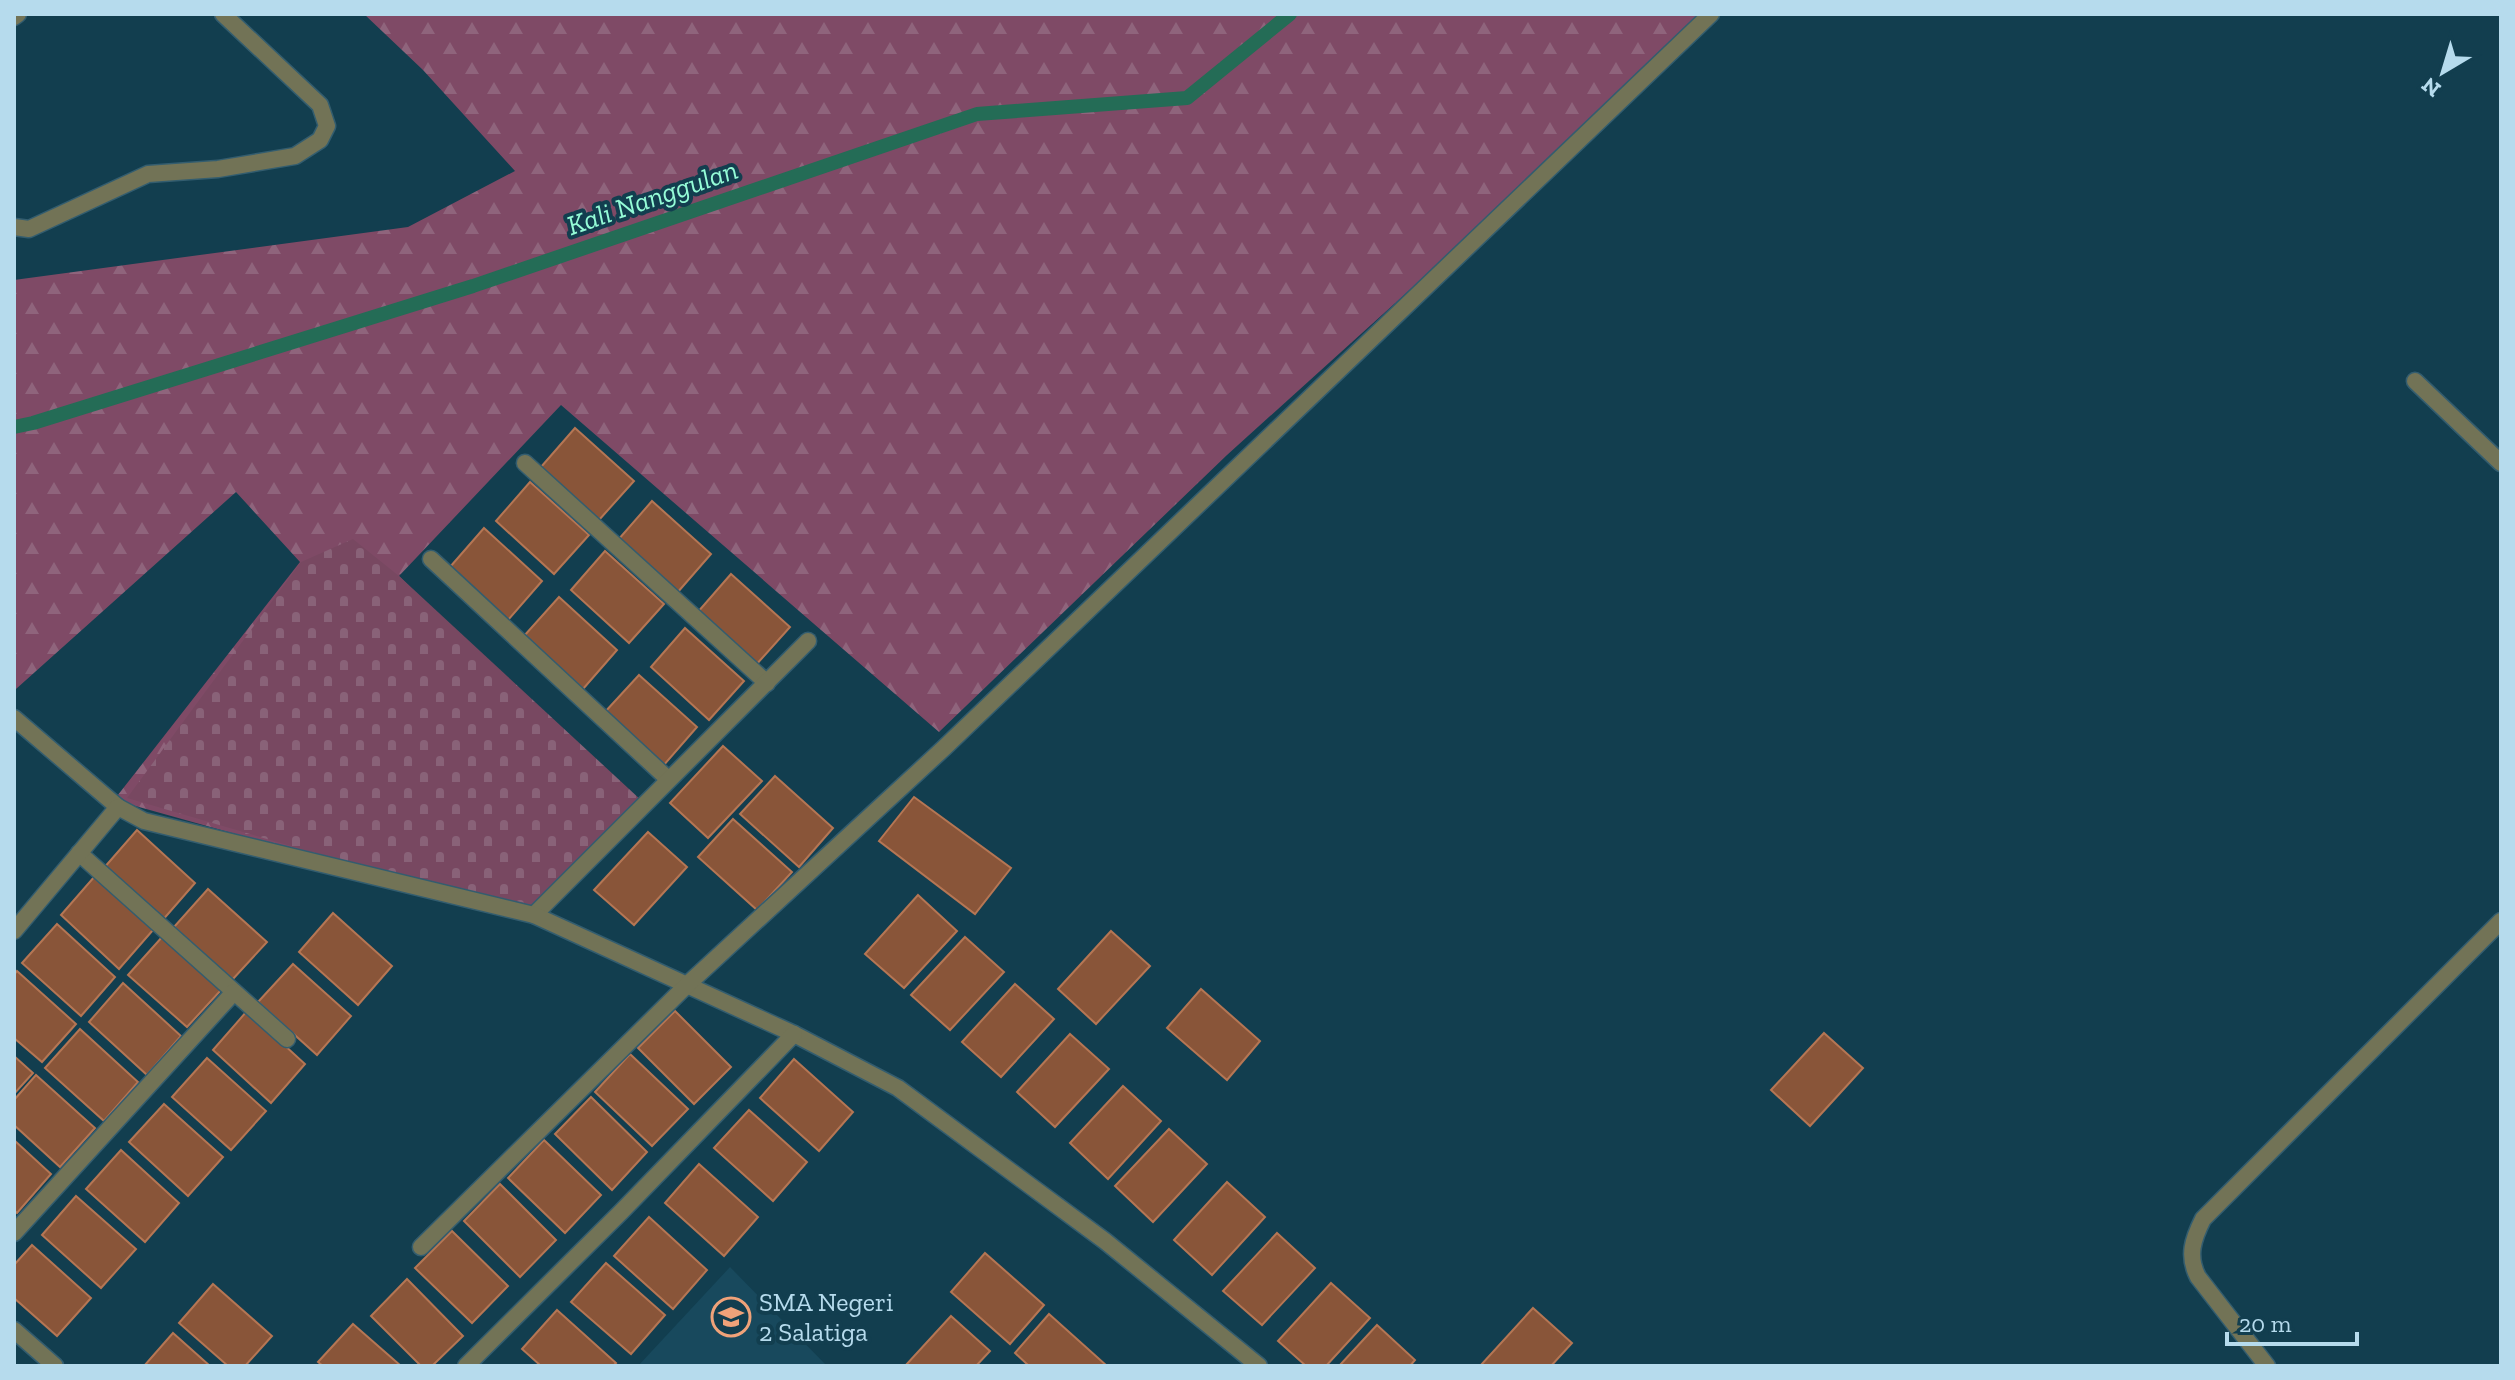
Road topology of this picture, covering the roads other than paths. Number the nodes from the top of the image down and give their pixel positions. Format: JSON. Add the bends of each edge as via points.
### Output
{"nodes":[{"id":1,"x":223,"y":14,"type":"edge"},
{"id":2,"x":1711,"y":14,"type":"edge"},
{"id":3,"x":14,"y":227,"type":"edge"},
{"id":4,"x":2415,"y":381,"type":"dead end"},
{"id":5,"x":525,"y":463,"type":"dead end"},
{"id":6,"x":2501,"y":463,"type":"edge"},
{"id":7,"x":431,"y":559,"type":"dead end"},
{"id":8,"x":808,"y":641,"type":"dead end"},
{"id":9,"x":767,"y":683,"type":"junction"},
{"id":10,"x":14,"y":718,"type":"edge"},
{"id":11,"x":668,"y":779,"type":"junction"},
{"id":12,"x":118,"y":807,"type":"junction"},
{"id":13,"x":79,"y":853,"type":"junction"},
{"id":14,"x":534,"y":915,"type":"junction"},
{"id":15,"x":2501,"y":921,"type":"edge"},
{"id":16,"x":14,"y":931,"type":"edge"},
{"id":17,"x":688,"y":984,"type":"junction"},
{"id":18,"x":234,"y":992,"type":"junction"},
{"id":19,"x":794,"y":1034,"type":"junction"},
{"id":20,"x":287,"y":1039,"type":"dead end"},
{"id":21,"x":14,"y":1233,"type":"edge"},
{"id":22,"x":421,"y":1247,"type":"dead end"},
{"id":23,"x":14,"y":1330,"type":"edge"},
{"id":24,"x":55,"y":1366,"type":"edge"},
{"id":25,"x":466,"y":1366,"type":"edge"},
{"id":26,"x":1259,"y":1366,"type":"edge"},
{"id":27,"x":2267,"y":1366,"type":"edge"}],
"edges":[{"from":1,"to":3,"type":"street","via":[[320,105],[327,126],[320,140],[295,156],[148,174],[29,229]]},
{"from":2,"to":17,"type":"street","via":[[944,748]]},
{"from":4,"to":6,"type":"street"},
{"from":5,"to":9,"type":"street"},
{"from":7,"to":11,"type":"street"},
{"from":8,"to":9,"type":"street"},
{"from":9,"to":11,"type":"street"},
{"from":10,"to":12,"type":"street"},
{"from":11,"to":14,"type":"street"},
{"from":12,"to":13,"type":"street"},
{"from":12,"to":14,"type":"street","via":[[144,821]]},
{"from":13,"to":16,"type":"street"},
{"from":13,"to":18,"type":"street"},
{"from":14,"to":17,"type":"street"},
{"from":15,"to":27,"type":"street","via":[[2203,1219],[2191,1264]]},
{"from":17,"to":19,"type":"street"},
{"from":17,"to":22,"type":"street"},
{"from":18,"to":20,"type":"street"},
{"from":18,"to":21,"type":"street"},
{"from":19,"to":25,"type":"street"},
{"from":19,"to":26,"type":"street","via":[[898,1088],[1105,1241]]},
{"from":23,"to":24,"type":"street"}]}
